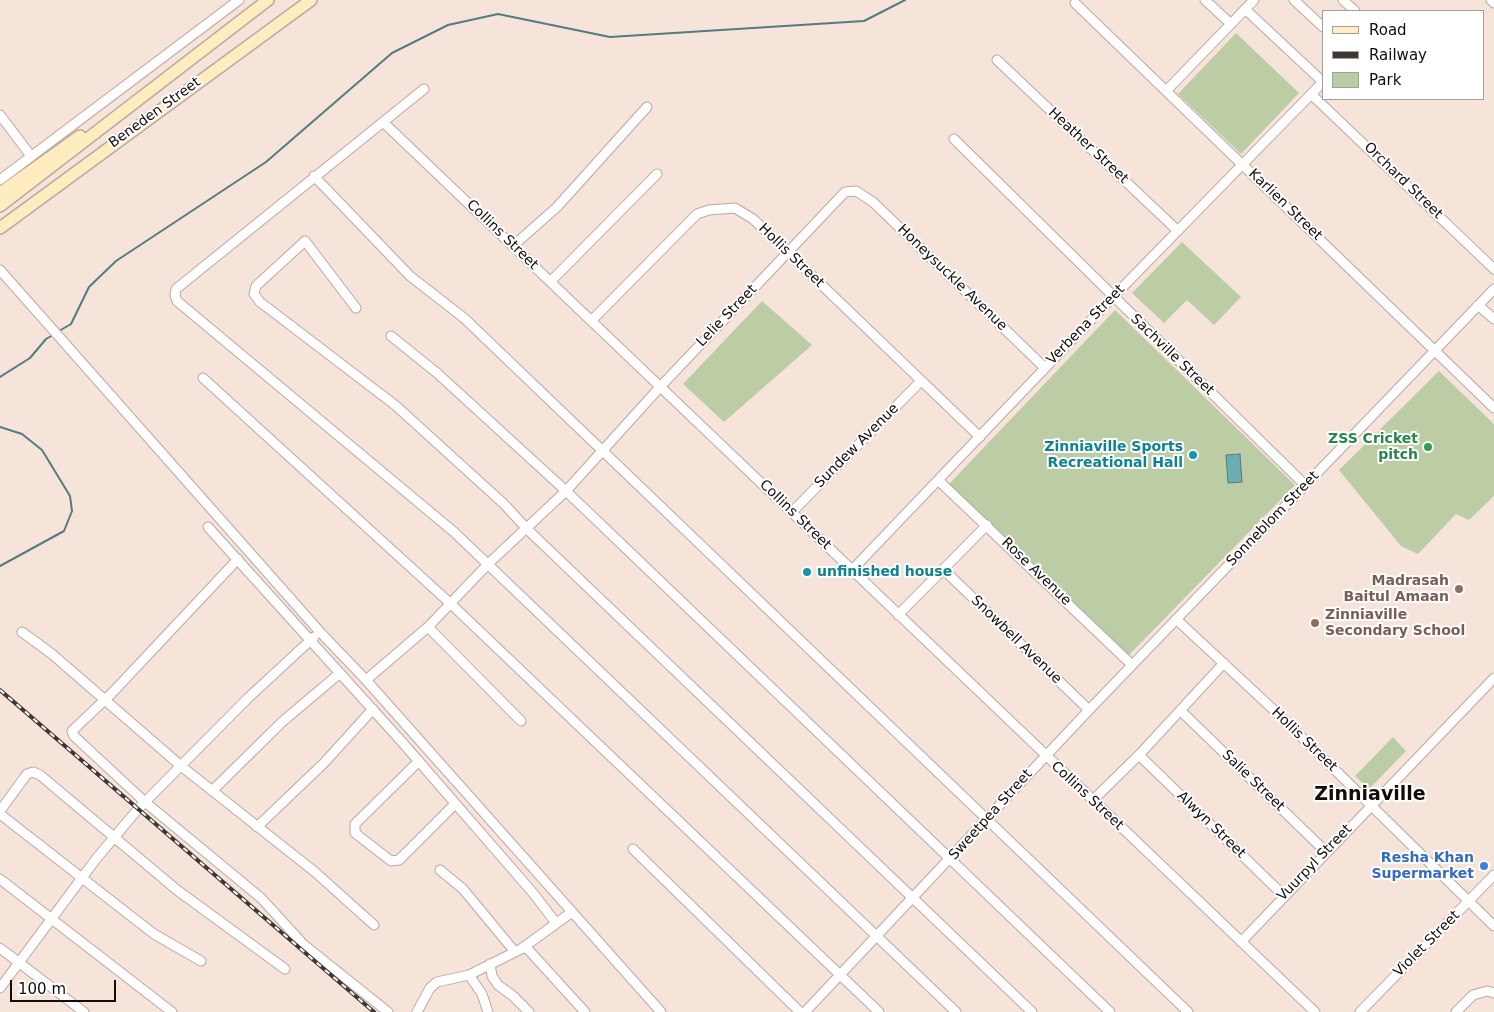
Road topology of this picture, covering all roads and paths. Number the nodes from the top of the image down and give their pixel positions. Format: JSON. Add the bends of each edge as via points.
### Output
{"nodes":[{"id":1,"x":239,"y":0,"type":"edge"},
{"id":2,"x":268,"y":0,"type":"edge"},
{"id":3,"x":310,"y":0,"type":"edge"},
{"id":4,"x":1206,"y":0,"type":"edge"},
{"id":5,"x":1254,"y":0,"type":"edge"},
{"id":6,"x":1294,"y":0,"type":"edge"},
{"id":7,"x":1343,"y":0,"type":"edge"},
{"id":8,"x":1491,"y":0,"type":"edge"},
{"id":9,"x":1075,"y":3,"type":"dead end"},
{"id":10,"x":1494,"y":3,"type":"edge"},
{"id":11,"x":1245,"y":9,"type":"junction"},
{"id":12,"x":1354,"y":10,"type":"edge"},
{"id":13,"x":1231,"y":24,"type":"junction"},
{"id":14,"x":1322,"y":26,"type":"edge"},
{"id":15,"x":997,"y":60,"type":"dead end"},
{"id":16,"x":1322,"y":81,"type":"edge"},
{"id":17,"x":1322,"y":83,"type":"edge"},
{"id":18,"x":424,"y":89,"type":"dead end"},
{"id":19,"x":1167,"y":90,"type":"junction"},
{"id":20,"x":147,"y":94,"type":"junction"},
{"id":21,"x":1311,"y":94,"type":"junction"},
{"id":22,"x":647,"y":107,"type":"dead end"},
{"id":23,"x":0,"y":115,"type":"edge"},
{"id":24,"x":383,"y":122,"type":"junction"},
{"id":25,"x":954,"y":139,"type":"dead end"},
{"id":26,"x":31,"y":156,"type":"junction"},
{"id":27,"x":1242,"y":164,"type":"junction"},
{"id":28,"x":657,"y":174,"type":"dead end"},
{"id":29,"x":314,"y":176,"type":"junction"},
{"id":30,"x":0,"y":180,"type":"edge"},
{"id":31,"x":856,"y":191,"type":"joint"},
{"id":32,"x":0,"y":193,"type":"edge"},
{"id":33,"x":0,"y":206,"type":"edge"},
{"id":34,"x":0,"y":228,"type":"edge"},
{"id":35,"x":1178,"y":231,"type":"junction"},
{"id":36,"x":514,"y":246,"type":"junction"},
{"id":37,"x":787,"y":253,"type":"junction"},
{"id":38,"x":1494,"y":269,"type":"edge"},
{"id":39,"x":0,"y":270,"type":"edge"},
{"id":40,"x":551,"y":281,"type":"junction"},
{"id":41,"x":1494,"y":289,"type":"edge"},
{"id":42,"x":1113,"y":297,"type":"junction"},
{"id":43,"x":1478,"y":305,"type":"junction"},
{"id":44,"x":356,"y":308,"type":"dead end"},
{"id":45,"x":1494,"y":319,"type":"edge"},
{"id":46,"x":592,"y":320,"type":"junction"},
{"id":47,"x":391,"y":336,"type":"dead end"},
{"id":48,"x":1435,"y":351,"type":"junction"},
{"id":49,"x":1045,"y":368,"type":"junction"},
{"id":50,"x":203,"y":378,"type":"dead end"},
{"id":51,"x":922,"y":381,"type":"junction"},
{"id":52,"x":661,"y":386,"type":"junction"},
{"id":53,"x":1494,"y":408,"type":"edge"},
{"id":54,"x":980,"y":437,"type":"junction"},
{"id":55,"x":603,"y":450,"type":"junction"},
{"id":56,"x":939,"y":481,"type":"junction"},
{"id":57,"x":1305,"y":485,"type":"junction"},
{"id":58,"x":566,"y":491,"type":"junction"},
{"id":59,"x":792,"y":512,"type":"junction"},
{"id":60,"x":987,"y":526,"type":"junction"},
{"id":61,"x":208,"y":527,"type":"dead end"},
{"id":62,"x":527,"y":529,"type":"junction"},
{"id":63,"x":238,"y":559,"type":"junction"},
{"id":64,"x":488,"y":564,"type":"junction"},
{"id":65,"x":852,"y":570,"type":"junction"},
{"id":66,"x":944,"y":570,"type":"junction"},
{"id":67,"x":451,"y":604,"type":"junction"},
{"id":68,"x":898,"y":615,"type":"junction"},
{"id":69,"x":1176,"y":619,"type":"junction"},
{"id":70,"x":428,"y":627,"type":"junction"},
{"id":71,"x":22,"y":632,"type":"dead end"},
{"id":72,"x":320,"y":632,"type":"junction"},
{"id":73,"x":311,"y":641,"type":"junction"},
{"id":74,"x":1224,"y":663,"type":"junction"},
{"id":75,"x":1132,"y":665,"type":"junction"},
{"id":76,"x":340,"y":673,"type":"junction"},
{"id":77,"x":1494,"y":678,"type":"edge"},
{"id":78,"x":366,"y":680,"type":"junction"},
{"id":79,"x":104,"y":700,"type":"junction"},
{"id":80,"x":373,"y":709,"type":"junction"},
{"id":81,"x":1089,"y":710,"type":"junction"},
{"id":82,"x":1181,"y":710,"type":"junction"},
{"id":83,"x":521,"y":721,"type":"dead end"},
{"id":84,"x":1139,"y":755,"type":"junction"},
{"id":85,"x":1045,"y":756,"type":"junction"},
{"id":86,"x":419,"y":761,"type":"junction"},
{"id":87,"x":181,"y":766,"type":"junction"},
{"id":88,"x":212,"y":790,"type":"junction"},
{"id":89,"x":1092,"y":801,"type":"junction"},
{"id":90,"x":145,"y":802,"type":"junction"},
{"id":91,"x":455,"y":804,"type":"junction"},
{"id":92,"x":1372,"y":806,"type":"junction"},
{"id":93,"x":0,"y":813,"type":"edge"},
{"id":94,"x":987,"y":818,"type":"junction"},
{"id":95,"x":257,"y":827,"type":"junction"},
{"id":96,"x":115,"y":836,"type":"junction"},
{"id":97,"x":633,"y":849,"type":"dead end"},
{"id":98,"x":1326,"y":852,"type":"junction"},
{"id":99,"x":950,"y":860,"type":"junction"},
{"id":100,"x":440,"y":870,"type":"dead end"},
{"id":101,"x":1494,"y":875,"type":"edge"},
{"id":102,"x":82,"y":877,"type":"junction"},
{"id":103,"x":0,"y":878,"type":"edge"},
{"id":104,"x":1283,"y":895,"type":"junction"},
{"id":105,"x":912,"y":899,"type":"junction"},
{"id":106,"x":1468,"y":902,"type":"junction"},
{"id":107,"x":572,"y":912,"type":"junction"},
{"id":108,"x":51,"y":918,"type":"junction"},
{"id":109,"x":556,"y":923,"type":"junction"},
{"id":110,"x":374,"y":925,"type":"dead end"},
{"id":111,"x":1494,"y":926,"type":"edge"},
{"id":112,"x":876,"y":936,"type":"junction"},
{"id":113,"x":1240,"y":942,"type":"junction"},
{"id":114,"x":525,"y":946,"type":"junction"},
{"id":115,"x":0,"y":948,"type":"edge"},
{"id":116,"x":515,"y":952,"type":"junction"},
{"id":117,"x":201,"y":961,"type":"dead end"},
{"id":118,"x":18,"y":962,"type":"junction"},
{"id":119,"x":490,"y":964,"type":"junction"},
{"id":120,"x":285,"y":969,"type":"dead end"},
{"id":121,"x":839,"y":974,"type":"junction"},
{"id":122,"x":469,"y":975,"type":"junction"},
{"id":123,"x":0,"y":988,"type":"edge"},
{"id":124,"x":1494,"y":993,"type":"edge"},
{"id":125,"x":84,"y":1012,"type":"edge"},
{"id":126,"x":172,"y":1012,"type":"edge"},
{"id":127,"x":388,"y":1012,"type":"edge"},
{"id":128,"x":417,"y":1012,"type":"edge"},
{"id":129,"x":488,"y":1012,"type":"edge"},
{"id":130,"x":528,"y":1012,"type":"edge"},
{"id":131,"x":585,"y":1012,"type":"edge"},
{"id":132,"x":661,"y":1012,"type":"edge"},
{"id":133,"x":800,"y":1012,"type":"edge"},
{"id":134,"x":805,"y":1012,"type":"edge"},
{"id":135,"x":879,"y":1012,"type":"edge"},
{"id":136,"x":956,"y":1012,"type":"edge"},
{"id":137,"x":1032,"y":1012,"type":"edge"},
{"id":138,"x":1110,"y":1012,"type":"edge"},
{"id":139,"x":1188,"y":1012,"type":"edge"},
{"id":140,"x":1314,"y":1012,"type":"edge"},
{"id":141,"x":1360,"y":1012,"type":"edge"},
{"id":142,"x":1456,"y":1012,"type":"edge"}],
"edges":[{"from":1,"to":26,"type":"street"},
{"from":2,"to":20,"type":"main road","name":"Beneden Street"},
{"from":3,"to":34,"type":"main road","name":"Beneden Street"},
{"from":4,"to":13,"type":"street"},
{"from":5,"to":11,"type":"street"},
{"from":6,"to":14,"type":"street"},
{"from":7,"to":12,"type":"street"},
{"from":8,"to":10,"type":"street"},
{"from":9,"to":19,"type":"street","name":"Karlien Street"},
{"from":11,"to":13,"type":"street"},
{"from":11,"to":16,"type":"street"},
{"from":13,"to":19,"type":"street"},
{"from":15,"to":35,"type":"street","name":"Heather Street"},
{"from":17,"to":21,"type":"street","name":"Verbena Street"},
{"from":18,"to":24,"type":"street"},
{"from":19,"to":27,"type":"street","name":"Karlien Street"},
{"from":20,"to":32,"type":"main road"},
{"from":20,"to":33,"type":"main road","name":"Beneden Street"},
{"from":21,"to":27,"type":"street","name":"Verbena Street"},
{"from":21,"to":38,"type":"street","name":"Orchard Street"},
{"from":22,"to":36,"type":"street","via":[[557,208]]},
{"from":23,"to":26,"type":"street"},
{"from":24,"to":29,"type":"street"},
{"from":24,"to":36,"type":"street","name":"Collins Street"},
{"from":25,"to":42,"type":"street","name":"Sachville Street"},
{"from":26,"to":30,"type":"street"},
{"from":27,"to":35,"type":"street","name":"Verbena Street"},
{"from":27,"to":48,"type":"street","name":"Karlien Street"},
{"from":28,"to":40,"type":"street"},
{"from":29,"to":55,"type":"street","via":[[410,276],[464,318]]},
{"from":29,"to":64,"type":"street","via":[[176,289],[177,301]]},
{"from":31,"to":37,"type":"street","name":"Lelie Street","via":[[845,192],[839,197]]},
{"from":31,"to":49,"type":"street","name":"Honeysuckle Avenue","via":[[873,202]]},
{"from":35,"to":42,"type":"street","name":"Verbena Street"},
{"from":36,"to":40,"type":"street","name":"Collins Street"},
{"from":37,"to":46,"type":"street","name":"Hollis Street","via":[[753,219],[735,208],[697,214]]},
{"from":37,"to":51,"type":"street","name":"Hollis Street"},
{"from":37,"to":52,"type":"street","name":"Lelie Street"},
{"from":39,"to":72,"type":"street"},
{"from":40,"to":46,"type":"street","name":"Collins Street"},
{"from":41,"to":43,"type":"street","name":"Sonneblom Street"},
{"from":42,"to":49,"type":"street","name":"Verbena Street"},
{"from":42,"to":57,"type":"street","name":"Sachville Street"},
{"from":43,"to":45,"type":"street"},
{"from":43,"to":48,"type":"street","name":"Sonneblom Street"},
{"from":44,"to":62,"type":"street","via":[[305,241],[256,286],[254,294],[260,302],[395,405]]},
{"from":46,"to":52,"type":"street","name":"Collins Street"},
{"from":47,"to":58,"type":"street","via":[[437,373]]},
{"from":48,"to":53,"type":"street","name":"Karlien Street"},
{"from":48,"to":57,"type":"street","name":"Sonneblom Street"},
{"from":49,"to":54,"type":"street","name":"Verbena Street"},
{"from":50,"to":67,"type":"street"},
{"from":51,"to":54,"type":"street","name":"Hollis Street"},
{"from":51,"to":59,"type":"street","name":"Sundew Avenue"},
{"from":52,"to":55,"type":"street","name":"Lelie Street"},
{"from":52,"to":59,"type":"street","name":"Collins Street"},
{"from":54,"to":56,"type":"street","name":"Verbena Street"},
{"from":55,"to":58,"type":"street","name":"Lelie Street"},
{"from":55,"to":94,"type":"street"},
{"from":56,"to":60,"type":"street","name":"Rose Avenue"},
{"from":56,"to":65,"type":"street","name":"Verbena Street"},
{"from":57,"to":69,"type":"street","name":"Sonneblom Street"},
{"from":58,"to":62,"type":"street","name":"Lelie Street"},
{"from":58,"to":99,"type":"street"},
{"from":59,"to":65,"type":"street","name":"Collins Street"},
{"from":60,"to":66,"type":"street"},
{"from":60,"to":75,"type":"street","name":"Rose Avenue"},
{"from":61,"to":63,"type":"street"},
{"from":62,"to":64,"type":"street","name":"Lelie Street"},
{"from":62,"to":105,"type":"street"},
{"from":63,"to":73,"type":"street"},
{"from":63,"to":79,"type":"street"},
{"from":64,"to":67,"type":"street","name":"Lelie Street"},
{"from":64,"to":112,"type":"street"},
{"from":65,"to":68,"type":"street","name":"Collins Street"},
{"from":66,"to":68,"type":"street"},
{"from":66,"to":81,"type":"street","name":"Snowbell Avenue"},
{"from":67,"to":70,"type":"street","name":"Lelie Street"},
{"from":67,"to":121,"type":"street"},
{"from":68,"to":85,"type":"street","name":"Collins Street"},
{"from":69,"to":74,"type":"street","name":"Hollis Street"},
{"from":69,"to":75,"type":"street","name":"Sweetpea Street"},
{"from":70,"to":78,"type":"street","name":"Lelie Street"},
{"from":70,"to":83,"type":"street"},
{"from":71,"to":79,"type":"street"},
{"from":72,"to":73,"type":"street"},
{"from":72,"to":78,"type":"street"},
{"from":73,"to":76,"type":"street"},
{"from":73,"to":87,"type":"street"},
{"from":74,"to":82,"type":"street"},
{"from":74,"to":92,"type":"street","name":"Hollis Street"},
{"from":75,"to":81,"type":"street","name":"Sweetpea Street"},
{"from":76,"to":80,"type":"street"},
{"from":76,"to":88,"type":"street","via":[[282,722]]},
{"from":77,"to":92,"type":"street","name":"Vuurpyl Street"},
{"from":78,"to":107,"type":"street"},
{"from":79,"to":87,"type":"street"},
{"from":79,"to":90,"type":"street","via":[[72,731],[74,736]]},
{"from":80,"to":86,"type":"street"},
{"from":80,"to":95,"type":"street","via":[[324,763]]},
{"from":81,"to":85,"type":"street","name":"Sweetpea Street"},
{"from":82,"to":84,"type":"street"},
{"from":82,"to":98,"type":"street","name":"Salie Street"},
{"from":84,"to":89,"type":"street"},
{"from":84,"to":104,"type":"street","name":"Alwyn Street"},
{"from":85,"to":89,"type":"street","name":"Collins Street"},
{"from":85,"to":94,"type":"street","name":"Sweetpea Street"},
{"from":86,"to":91,"type":"street"},
{"from":86,"to":91,"type":"street","via":[[355,824],[355,833],[391,861],[399,860]]},
{"from":87,"to":88,"type":"street"},
{"from":87,"to":90,"type":"street"},
{"from":88,"to":95,"type":"street"},
{"from":89,"to":113,"type":"street","name":"Collins Street"},
{"from":90,"to":96,"type":"street"},
{"from":90,"to":127,"type":"street","via":[[261,898],[303,944]]},
{"from":91,"to":109,"type":"street"},
{"from":92,"to":98,"type":"street","name":"Vuurpyl Street"},
{"from":92,"to":106,"type":"street","name":"Hollis Street"},
{"from":93,"to":96,"type":"street","via":[[27,774],[33,772]]},
{"from":93,"to":102,"type":"street"},
{"from":94,"to":99,"type":"street","name":"Sweetpea Street"},
{"from":94,"to":139,"type":"street"},
{"from":95,"to":110,"type":"street","via":[[315,872]]},
{"from":96,"to":102,"type":"street"},
{"from":96,"to":120,"type":"street","via":[[177,890]]},
{"from":97,"to":133,"type":"street"},
{"from":98,"to":104,"type":"street","name":"Vuurpyl Street"},
{"from":99,"to":105,"type":"street","name":"Sweetpea Street"},
{"from":99,"to":138,"type":"street"},
{"from":100,"to":116,"type":"street","via":[[462,889]]},
{"from":101,"to":106,"type":"street","name":"Violet Street"},
{"from":102,"to":108,"type":"street"},
{"from":102,"to":117,"type":"street","via":[[154,934]]},
{"from":103,"to":108,"type":"street"},
{"from":104,"to":113,"type":"street","name":"Vuurpyl Street"},
{"from":105,"to":112,"type":"street","name":"Sweetpea Street"},
{"from":105,"to":137,"type":"street"},
{"from":106,"to":111,"type":"street","name":"Hollis Street"},
{"from":106,"to":141,"type":"street","name":"Violet Street"},
{"from":107,"to":109,"type":"street"},
{"from":107,"to":132,"type":"street"},
{"from":108,"to":118,"type":"street"},
{"from":108,"to":126,"type":"street"},
{"from":109,"to":114,"type":"street"},
{"from":112,"to":121,"type":"street","name":"Sweetpea Street"},
{"from":112,"to":136,"type":"street"},
{"from":113,"to":140,"type":"street","name":"Collins Street"},
{"from":114,"to":116,"type":"street"},
{"from":114,"to":131,"type":"street"},
{"from":115,"to":118,"type":"street"},
{"from":116,"to":119,"type":"street"},
{"from":118,"to":123,"type":"street"},
{"from":118,"to":125,"type":"street"},
{"from":119,"to":122,"type":"street"},
{"from":119,"to":130,"type":"street","via":[[498,985],[514,996]]},
{"from":121,"to":134,"type":"street","name":"Sweetpea Street"},
{"from":121,"to":135,"type":"street"},
{"from":122,"to":128,"type":"street","via":[[437,982]]},
{"from":122,"to":129,"type":"street","via":[[482,994]]},
{"from":124,"to":142,"type":"street","via":[[1487,991],[1473,995]]}]}
